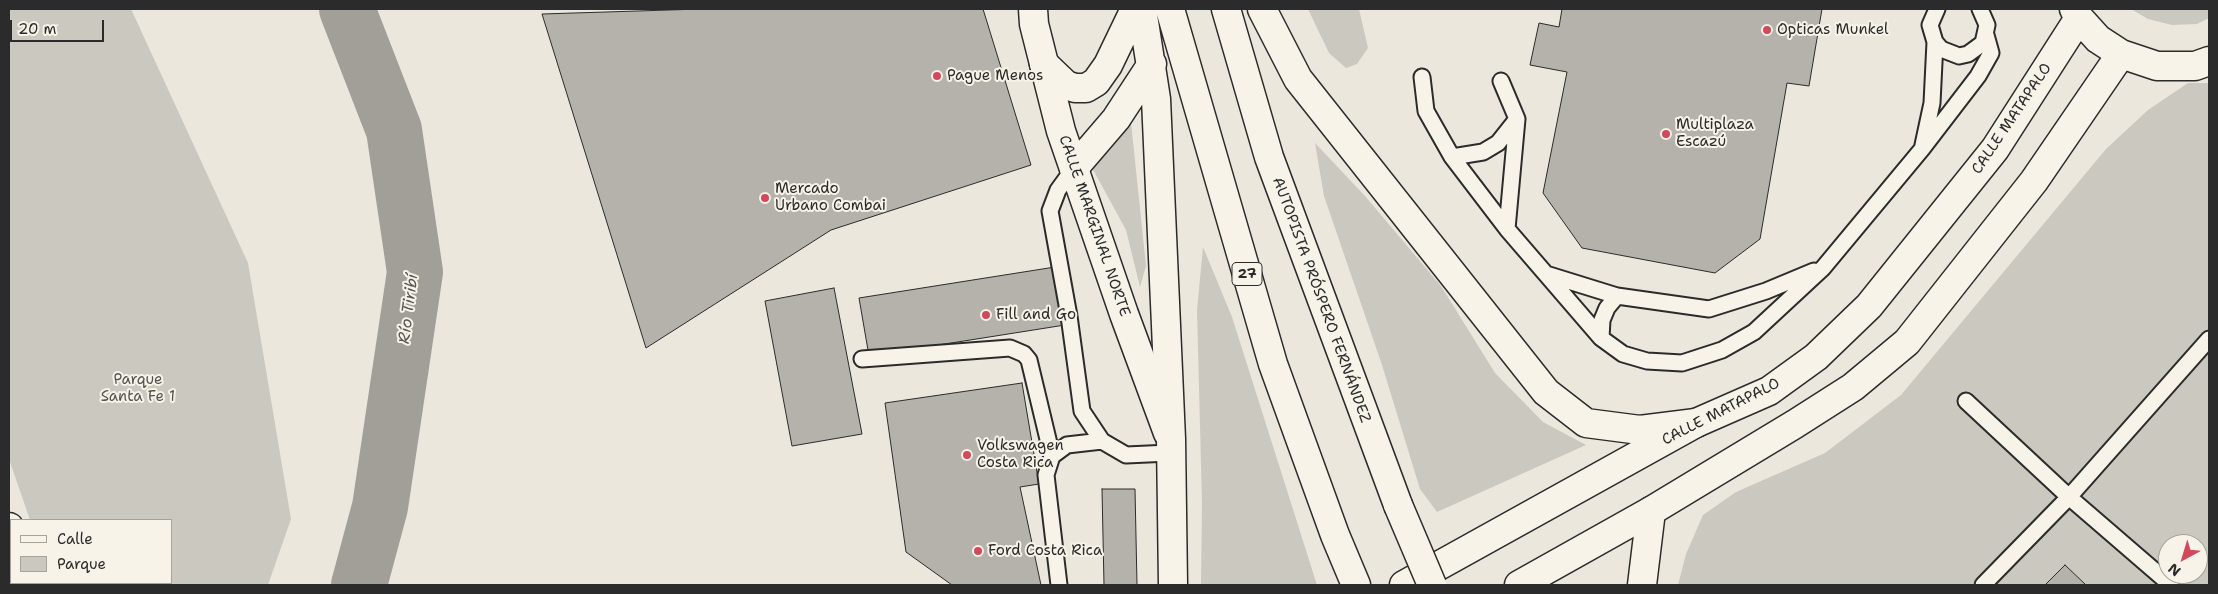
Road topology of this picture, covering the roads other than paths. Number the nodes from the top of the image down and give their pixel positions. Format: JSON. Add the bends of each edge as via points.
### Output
{"nodes":[{"id":1,"x":1033,"y":9,"type":"edge"},
{"id":2,"x":1135,"y":9,"type":"edge"},
{"id":3,"x":1142,"y":9,"type":"edge"},
{"id":4,"x":1170,"y":9,"type":"edge"},
{"id":5,"x":1226,"y":9,"type":"edge"},
{"id":6,"x":1262,"y":9,"type":"edge"},
{"id":7,"x":1925,"y":9,"type":"edge"},
{"id":8,"x":1937,"y":9,"type":"edge"},
{"id":9,"x":1983,"y":11,"type":"edge"},
{"id":10,"x":2077,"y":13,"type":"edge"},
{"id":11,"x":1930,"y":25,"type":"junction"},
{"id":12,"x":1986,"y":35,"type":"junction"},
{"id":13,"x":1935,"y":42,"type":"junction"},
{"id":14,"x":2121,"y":54,"type":"junction"},
{"id":15,"x":2209,"y":62,"type":"edge"},
{"id":16,"x":1044,"y":64,"type":"junction"},
{"id":17,"x":1152,"y":64,"type":"junction"},
{"id":18,"x":1422,"y":77,"type":"dead end"},
{"id":19,"x":1501,"y":81,"type":"dead end"},
{"id":20,"x":1517,"y":119,"type":"junction"},
{"id":21,"x":1922,"y":149,"type":"junction"},
{"id":22,"x":1452,"y":157,"type":"junction"},
{"id":23,"x":1074,"y":168,"type":"junction"},
{"id":24,"x":1507,"y":229,"type":"junction"},
{"id":25,"x":1823,"y":268,"type":"junction"},
{"id":26,"x":1546,"y":274,"type":"junction"},
{"id":27,"x":1617,"y":296,"type":"junction"},
{"id":28,"x":1601,"y":338,"type":"junction"},
{"id":29,"x":2209,"y":339,"type":"edge"},
{"id":30,"x":862,"y":358,"type":"dead end"},
{"id":31,"x":1966,"y":401,"type":"dead end"},
{"id":32,"x":1696,"y":423,"type":"junction"},
{"id":33,"x":1102,"y":440,"type":"junction"},
{"id":34,"x":1170,"y":446,"type":"junction"},
{"id":35,"x":1052,"y":456,"type":"junction"},
{"id":36,"x":2069,"y":496,"type":"junction"},
{"id":37,"x":1651,"y":511,"type":"junction"},
{"id":38,"x":1059,"y":585,"type":"edge"},
{"id":39,"x":1173,"y":585,"type":"edge"},
{"id":40,"x":1356,"y":585,"type":"edge"},
{"id":41,"x":1404,"y":585,"type":"edge"},
{"id":42,"x":1432,"y":585,"type":"edge"},
{"id":43,"x":1518,"y":585,"type":"edge"},
{"id":44,"x":1642,"y":585,"type":"edge"},
{"id":45,"x":1983,"y":585,"type":"edge"},
{"id":46,"x":2171,"y":585,"type":"edge"}],
"edges":[{"from":1,"to":16,"type":"main road","name":"CALLE MARGINAL NORTE"},
{"from":2,"to":16,"type":"main road","via":[[1108,65],[1096,82],[1086,88],[1066,85]]},
{"from":3,"to":17,"type":"main road"},
{"from":4,"to":40,"type":"main road","number":"27","via":[[1273,364]]},
{"from":5,"to":42,"type":"main road","name":"AUTOPISTA PRÓSPERO FERNÁNDEZ","bridge":true,"via":[[1269,157],[1398,505]]},
{"from":6,"to":32,"type":"main road","via":[[1298,79],[1546,392],[1586,423],[1640,430]]},
{"from":7,"to":11,"type":"lane"},
{"from":8,"to":11,"type":"lane"},
{"from":9,"to":12,"type":"lane"},
{"from":10,"to":14,"type":"main road","via":[[2098,38]]},
{"from":10,"to":32,"type":"main road","name":"CALLE MATAPALO","via":[[1995,149],[1869,306],[1816,357],[1769,391]]},
{"from":11,"to":13,"type":"lane"},
{"from":12,"to":13,"type":"lane","via":[[1983,43],[1968,54],[1950,54]]},
{"from":12,"to":21,"type":"lane","via":[[1991,53],[1978,76]]},
{"from":13,"to":21,"type":"lane","via":[[1932,103]]},
{"from":14,"to":15,"type":"main road","via":[[2157,66],[2195,66]]},
{"from":14,"to":37,"type":"main road","via":[[2034,181],[1907,342],[1853,387]]},
{"from":16,"to":23,"type":"main road","name":"CALLE MARGINAL NORTE"},
{"from":17,"to":23,"type":"main road","via":[[1116,119]]},
{"from":17,"to":34,"type":"main road"},
{"from":18,"to":22,"type":"lane","via":[[1426,111]]},
{"from":19,"to":20,"type":"lane"},
{"from":20,"to":22,"type":"lane","via":[[1498,143],[1483,152]]},
{"from":20,"to":24,"type":"lane"},
{"from":21,"to":25,"type":"lane"},
{"from":22,"to":24,"type":"lane"},
{"from":23,"to":33,"type":"lane","via":[[1058,190],[1050,210],[1082,411]]},
{"from":23,"to":34,"type":"main road","name":"CALLE MARGINAL NORTE"},
{"from":24,"to":26,"type":"lane"},
{"from":25,"to":27,"type":"lane","via":[[1709,309]]},
{"from":25,"to":28,"type":"lane","via":[[1754,332],[1722,350],[1682,363],[1647,361],[1623,354]]},
{"from":26,"to":27,"type":"lane"},
{"from":26,"to":28,"type":"lane"},
{"from":27,"to":28,"type":"lane","via":[[1602,320]]},
{"from":29,"to":36,"type":"lane"},
{"from":30,"to":35,"type":"lane","via":[[1010,348],[1024,354],[1029,360]]},
{"from":31,"to":36,"type":"lane"},
{"from":32,"to":41,"type":"main road","name":"CALLE MATAPALO"},
{"from":33,"to":34,"type":"lane","via":[[1126,455]]},
{"from":33,"to":35,"type":"lane","via":[[1067,445]]},
{"from":34,"to":39,"type":"main road"},
{"from":35,"to":38,"type":"lane","via":[[1046,475]]},
{"from":36,"to":45,"type":"lane"},
{"from":36,"to":46,"type":"lane"},
{"from":37,"to":43,"type":"main road"},
{"from":37,"to":44,"type":"main road"}]}
